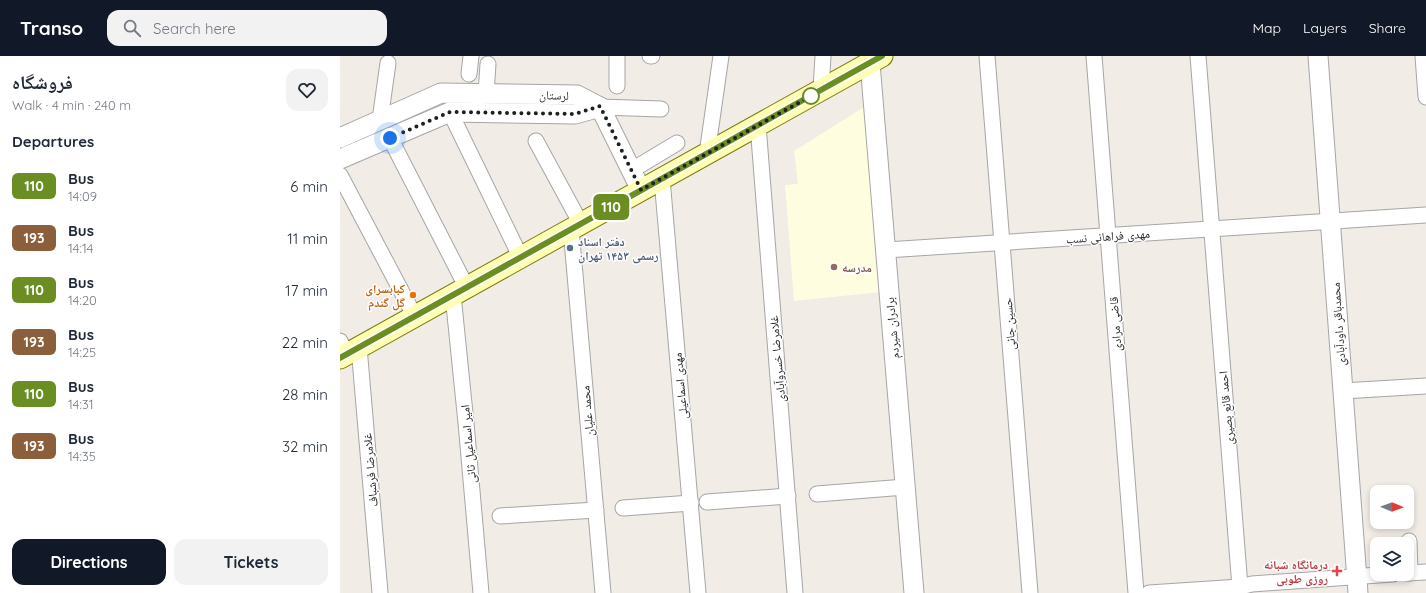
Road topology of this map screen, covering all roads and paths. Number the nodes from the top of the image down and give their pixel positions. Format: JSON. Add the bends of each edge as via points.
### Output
{"nodes":[{"id":1,"x":471,"y":56,"type":"edge"},
{"id":2,"x":617,"y":56,"type":"edge"},
{"id":3,"x":721,"y":56,"type":"edge"},
{"id":4,"x":823,"y":56,"type":"edge"},
{"id":5,"x":987,"y":56,"type":"edge"},
{"id":6,"x":1094,"y":56,"type":"edge"},
{"id":7,"x":1198,"y":56,"type":"edge"},
{"id":8,"x":1318,"y":56,"type":"edge"},
{"id":9,"x":1423,"y":56,"type":"edge"},
{"id":10,"x":876,"y":59,"type":"edge"},
{"id":11,"x":388,"y":63,"type":"dead end"},
{"id":12,"x":488,"y":64,"type":"dead end"},
{"id":13,"x":470,"y":74,"type":"dead end"},
{"id":14,"x":617,"y":86,"type":"dead end"},
{"id":15,"x":821,"y":90,"type":"junction"},
{"id":16,"x":441,"y":93,"type":"junction"},
{"id":17,"x":486,"y":94,"type":"junction"},
{"id":18,"x":1426,"y":97,"type":"edge"},
{"id":19,"x":600,"y":106,"type":"junction"},
{"id":20,"x":661,"y":109,"type":"dead end"},
{"id":21,"x":450,"y":112,"type":"junction"},
{"id":22,"x":380,"y":120,"type":"junction"},
{"id":23,"x":758,"y":125,"type":"junction"},
{"id":24,"x":340,"y":138,"type":"edge"},
{"id":25,"x":390,"y":138,"type":"junction"},
{"id":26,"x":536,"y":141,"type":"dead end"},
{"id":27,"x":677,"y":143,"type":"dead end"},
{"id":28,"x":707,"y":154,"type":"junction"},
{"id":29,"x":340,"y":159,"type":"edge"},
{"id":30,"x":632,"y":170,"type":"junction"},
{"id":31,"x":340,"y":175,"type":"edge"},
{"id":32,"x":662,"y":179,"type":"junction"},
{"id":33,"x":641,"y":190,"type":"junction"},
{"id":34,"x":1426,"y":215,"type":"edge"},
{"id":35,"x":1330,"y":222,"type":"junction"},
{"id":36,"x":576,"y":227,"type":"junction"},
{"id":37,"x":1212,"y":229,"type":"junction"},
{"id":38,"x":1108,"y":236,"type":"junction"},
{"id":39,"x":1002,"y":243,"type":"junction"},
{"id":40,"x":886,"y":250,"type":"junction"},
{"id":41,"x":521,"y":258,"type":"junction"},
{"id":42,"x":460,"y":291,"type":"junction"},
{"id":43,"x":415,"y":317,"type":"junction"},
{"id":44,"x":346,"y":350,"type":"edge"},
{"id":45,"x":1426,"y":386,"type":"edge"},
{"id":46,"x":1343,"y":391,"type":"junction"},
{"id":47,"x":905,"y":487,"type":"junction"},
{"id":48,"x":817,"y":494,"type":"dead end"},
{"id":49,"x":788,"y":496,"type":"junction"},
{"id":50,"x":707,"y":502,"type":"dead end"},
{"id":51,"x":691,"y":503,"type":"junction"},
{"id":52,"x":623,"y":508,"type":"dead end"},
{"id":53,"x":596,"y":510,"type":"junction"},
{"id":54,"x":500,"y":516,"type":"dead end"},
{"id":55,"x":1426,"y":572,"type":"edge"},
{"id":56,"x":1414,"y":573,"type":"edge"},
{"id":57,"x":1370,"y":581,"type":"edge"},
{"id":58,"x":1357,"y":585,"type":"edge"},
{"id":59,"x":1248,"y":588,"type":"edge"},
{"id":60,"x":1172,"y":592,"type":"edge"},
{"id":61,"x":380,"y":593,"type":"edge"},
{"id":62,"x":481,"y":593,"type":"edge"},
{"id":63,"x":602,"y":593,"type":"edge"},
{"id":64,"x":698,"y":593,"type":"edge"},
{"id":65,"x":795,"y":593,"type":"edge"},
{"id":66,"x":914,"y":593,"type":"edge"},
{"id":67,"x":1030,"y":593,"type":"edge"},
{"id":68,"x":1136,"y":593,"type":"edge"},
{"id":69,"x":1149,"y":593,"type":"edge"}],
"edges":[{"from":1,"to":13,"type":"street"},
{"from":2,"to":14,"type":"street"},
{"from":3,"to":28,"type":"street"},
{"from":4,"to":15,"type":"street"},
{"from":5,"to":39,"type":"street","name":"حسین جانی"},
{"from":6,"to":38,"type":"street","name":"قاضی مرادی"},
{"from":7,"to":37,"type":"street","name":"احمد قانع بصیری"},
{"from":8,"to":35,"type":"street","name":"محمدباقر داودآبادی"},
{"from":9,"to":18,"type":"street"},
{"from":10,"to":15,"type":"main road"},
{"from":10,"to":40,"type":"street","name":"برادران شیردم"},
{"from":11,"to":22,"type":"street"},
{"from":12,"to":17,"type":"street"},
{"from":15,"to":23,"type":"main road"},
{"from":16,"to":17,"type":"street","name":"لرستان"},
{"from":16,"to":21,"type":"street"},
{"from":16,"to":22,"type":"street","name":"لرستان"},
{"from":17,"to":19,"type":"street","name":"لرستان","via":[[577,96]]},
{"from":19,"to":20,"type":"street"},
{"from":19,"to":21,"type":"street","name":"لرستان","via":[[575,114]]},
{"from":19,"to":30,"type":"street"},
{"from":21,"to":25,"type":"street","name":"لرستان"},
{"from":21,"to":41,"type":"street"},
{"from":22,"to":24,"type":"street","name":"لرستان"},
{"from":23,"to":28,"type":"main road"},
{"from":23,"to":49,"type":"street","name":"غلامرضا خسروآبادی"},
{"from":25,"to":29,"type":"street","name":"لرستان"},
{"from":25,"to":42,"type":"street"},
{"from":26,"to":36,"type":"street"},
{"from":27,"to":30,"type":"street"},
{"from":28,"to":32,"type":"main road"},
{"from":30,"to":33,"type":"street"},
{"from":31,"to":43,"type":"street"},
{"from":32,"to":33,"type":"main road"},
{"from":32,"to":51,"type":"street","name":"مهدی اسماعیلی"},
{"from":33,"to":36,"type":"main road"},
{"from":34,"to":35,"type":"street","name":"مهدی فراهانی نسب"},
{"from":35,"to":37,"type":"street","name":"مهدی فراهانی نسب"},
{"from":35,"to":46,"type":"street","name":"محمدباقر داودآبادی"},
{"from":36,"to":41,"type":"main road"},
{"from":36,"to":53,"type":"street","name":"محمد علیان"},
{"from":37,"to":38,"type":"street","name":"مهدی فراهانی نسب"},
{"from":37,"to":59,"type":"street","name":"احمد قانع بصیری"},
{"from":38,"to":39,"type":"street","name":"مهدی فراهانی نسب"},
{"from":38,"to":68,"type":"street","name":"قاضی مرادی"},
{"from":39,"to":40,"type":"street","name":"مهدی فراهانی نسب"},
{"from":39,"to":67,"type":"street","name":"حسین جانی"},
{"from":40,"to":47,"type":"street","name":"برادران شیردم"},
{"from":41,"to":42,"type":"main road"},
{"from":42,"to":43,"type":"main road"},
{"from":42,"to":62,"type":"street","name":"امیر اسماعیل ثانی","via":[[466,423]]},
{"from":43,"to":44,"type":"main road"},
{"from":44,"to":61,"type":"street","name":"غلامرضا فرشباف"},
{"from":45,"to":46,"type":"street"},
{"from":46,"to":58,"type":"street","name":"محمدباقر داودآبادی"},
{"from":47,"to":48,"type":"street"},
{"from":47,"to":66,"type":"street","name":"برادران شیردم"},
{"from":49,"to":50,"type":"street"},
{"from":49,"to":65,"type":"street","name":"غلامرضا خسروآبادی"},
{"from":51,"to":52,"type":"street"},
{"from":51,"to":64,"type":"street","name":"مهدی اسماعیلی"},
{"from":53,"to":54,"type":"street"},
{"from":53,"to":63,"type":"street","name":"محمد علیان"},
{"from":55,"to":56,"type":"street"},
{"from":57,"to":58,"type":"street"},
{"from":58,"to":59,"type":"street"},
{"from":59,"to":60,"type":"street"},
{"from":60,"to":69,"type":"street"}]}
